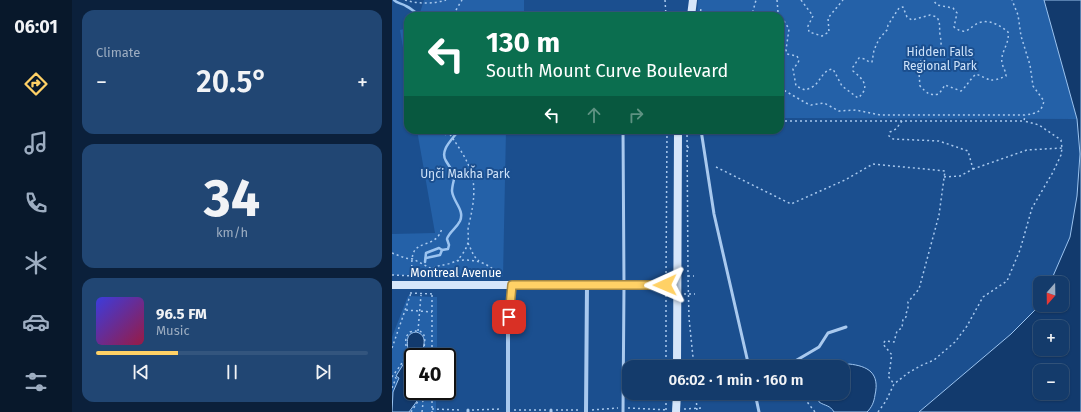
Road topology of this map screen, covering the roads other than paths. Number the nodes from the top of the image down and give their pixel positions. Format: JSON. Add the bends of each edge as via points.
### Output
{"nodes":[{"id":1,"x":693,"y":0,"type":"edge"},
{"id":2,"x":692,"y":12,"type":"edge"},
{"id":3,"x":623,"y":134,"type":"edge"},
{"id":4,"x":678,"y":134,"type":"edge"},
{"id":5,"x":702,"y":134,"type":"edge"},
{"id":6,"x":392,"y":284,"type":"edge"},
{"id":7,"x":512,"y":285,"type":"junction"},
{"id":8,"x":587,"y":285,"type":"junction"},
{"id":9,"x":624,"y":285,"type":"junction"},
{"id":10,"x":677,"y":285,"type":"junction"},
{"id":11,"x":846,"y":327,"type":"dead end"},
{"id":12,"x":677,"y":360,"type":"edge"},
{"id":13,"x":747,"y":360,"type":"edge"},
{"id":14,"x":797,"y":360,"type":"edge"},
{"id":15,"x":676,"y":400,"type":"edge"},
{"id":16,"x":757,"y":400,"type":"edge"},
{"id":17,"x":586,"y":411,"type":"edge"},
{"id":18,"x":508,"y":412,"type":"edge"},
{"id":19,"x":624,"y":412,"type":"edge"},
{"id":20,"x":676,"y":412,"type":"edge"},
{"id":21,"x":760,"y":412,"type":"edge"}],
"edges":[{"from":1,"to":2,"type":"street"},
{"from":3,"to":9,"type":"lane"},
{"from":4,"to":10,"type":"street"},
{"from":5,"to":13,"type":"lane","via":[[714,214]]},
{"from":6,"to":7,"type":"street","name":"Montreal Avenue"},
{"from":7,"to":8,"type":"street","name":"Montreal Avenue"},
{"from":7,"to":18,"type":"street","via":[[508,330]]},
{"from":8,"to":9,"type":"street","name":"Montreal Avenue"},
{"from":8,"to":17,"type":"street"},
{"from":9,"to":10,"type":"street","name":"Montreal Avenue"},
{"from":9,"to":19,"type":"lane"},
{"from":10,"to":12,"type":"street"},
{"from":11,"to":14,"type":"lane","via":[[828,333],[819,347]]},
{"from":15,"to":20,"type":"street"},
{"from":16,"to":21,"type":"lane"}]}
